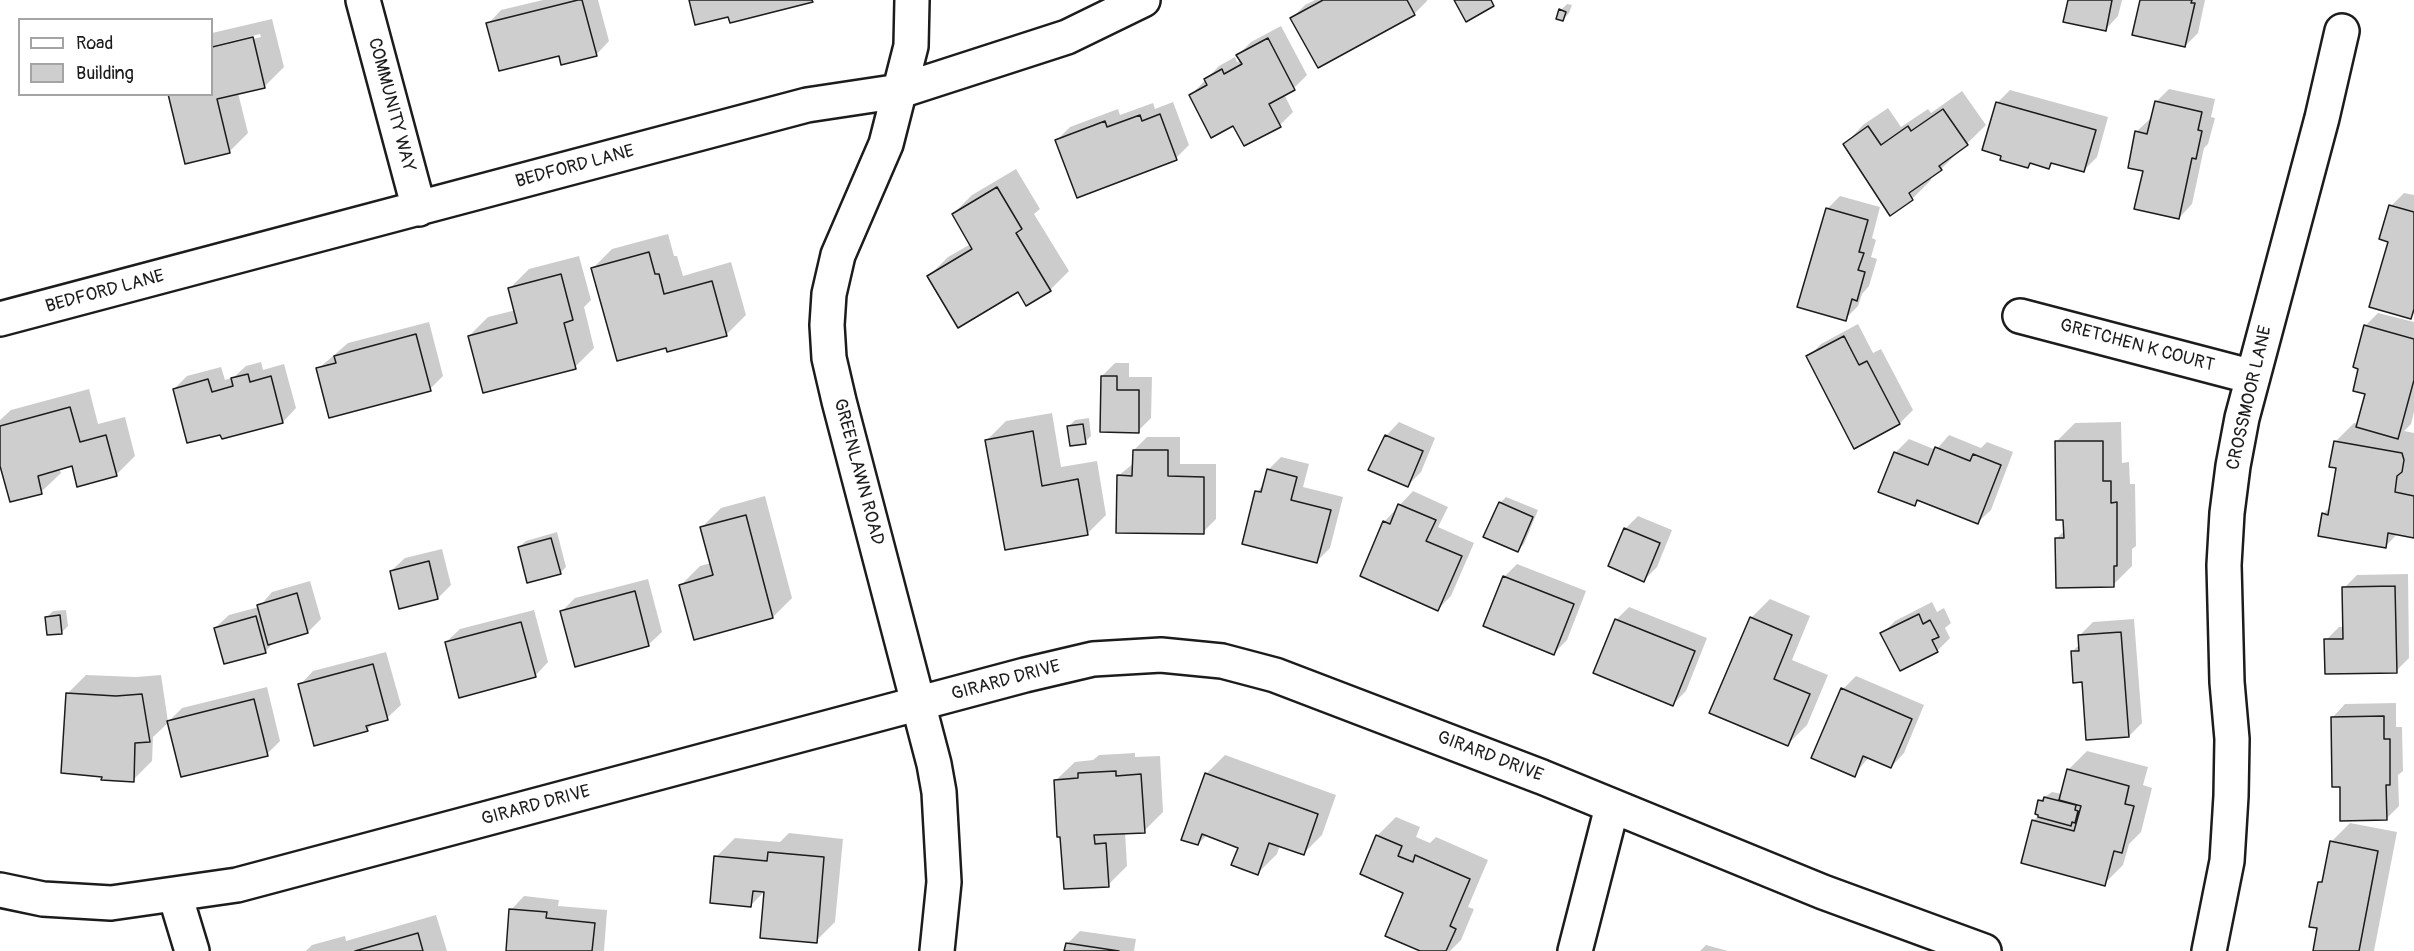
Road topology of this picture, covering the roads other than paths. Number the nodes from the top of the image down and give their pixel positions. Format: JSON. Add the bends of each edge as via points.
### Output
{"nodes":[{"id":1,"x":363,"y":0,"type":"edge"},
{"id":2,"x":912,"y":0,"type":"edge"},
{"id":3,"x":1143,"y":0,"type":"edge"},
{"id":4,"x":2342,"y":31,"type":"dead end"},
{"id":5,"x":900,"y":91,"type":"junction"},
{"id":6,"x":419,"y":209,"type":"junction"},
{"id":7,"x":2020,"y":316,"type":"dead end"},
{"id":8,"x":0,"y":320,"type":"edge"},
{"id":9,"x":2253,"y":377,"type":"junction"},
{"id":10,"x":918,"y":705,"type":"junction"},
{"id":11,"x":1612,"y":807,"type":"junction"},
{"id":12,"x":0,"y":890,"type":"edge"},
{"id":13,"x":175,"y":895,"type":"junction"},
{"id":14,"x":192,"y":951,"type":"edge"},
{"id":15,"x":938,"y":951,"type":"edge"},
{"id":16,"x":1575,"y":951,"type":"edge"},
{"id":17,"x":1984,"y":951,"type":"edge"},
{"id":18,"x":2209,"y":951,"type":"edge"}],
"edges":[{"from":1,"to":6,"type":"street","name":"COMMUNITY WAY"},
{"from":2,"to":5,"type":"street","name":"GREENLAWN ROAD","via":[[911,46]]},
{"from":3,"to":5,"type":"street","name":"BEDFORD LANE","via":[[1067,37]]},
{"from":4,"to":9,"type":"street","name":"CROSSMOOR LANE"},
{"from":5,"to":6,"type":"street","name":"BEDFORD LANE","via":[[807,105]]},
{"from":5,"to":10,"type":"street","name":"GREENLAWN ROAD","via":[[886,144],[838,255],[827,325],[829,357],[839,401]]},
{"from":6,"to":8,"type":"street","name":"BEDFORD LANE"},
{"from":7,"to":9,"type":"street","name":"GRETCHEN K COURT"},
{"from":9,"to":18,"type":"street","name":"CROSSMOOR LANE","via":[[2242,418],[2227,513],[2224,565],[2231,796],[2227,861]]},
{"from":10,"to":11,"type":"street","name":"GIRARD DRIVE","via":[[1093,659],[1161,655],[1222,661],[1275,675]]},
{"from":10,"to":13,"type":"street","name":"GIRARD DRIVE","via":[[237,885]]},
{"from":10,"to":15,"type":"street","name":"GREENLAWN ROAD","via":[[939,792],[944,882]]},
{"from":11,"to":16,"type":"street"},
{"from":11,"to":17,"type":"street","name":"GIRARD DRIVE","via":[[1823,892]]},
{"from":12,"to":13,"type":"street","name":"GIRARD DRIVE","via":[[43,899],[111,903]]},
{"from":13,"to":14,"type":"street"}]}
